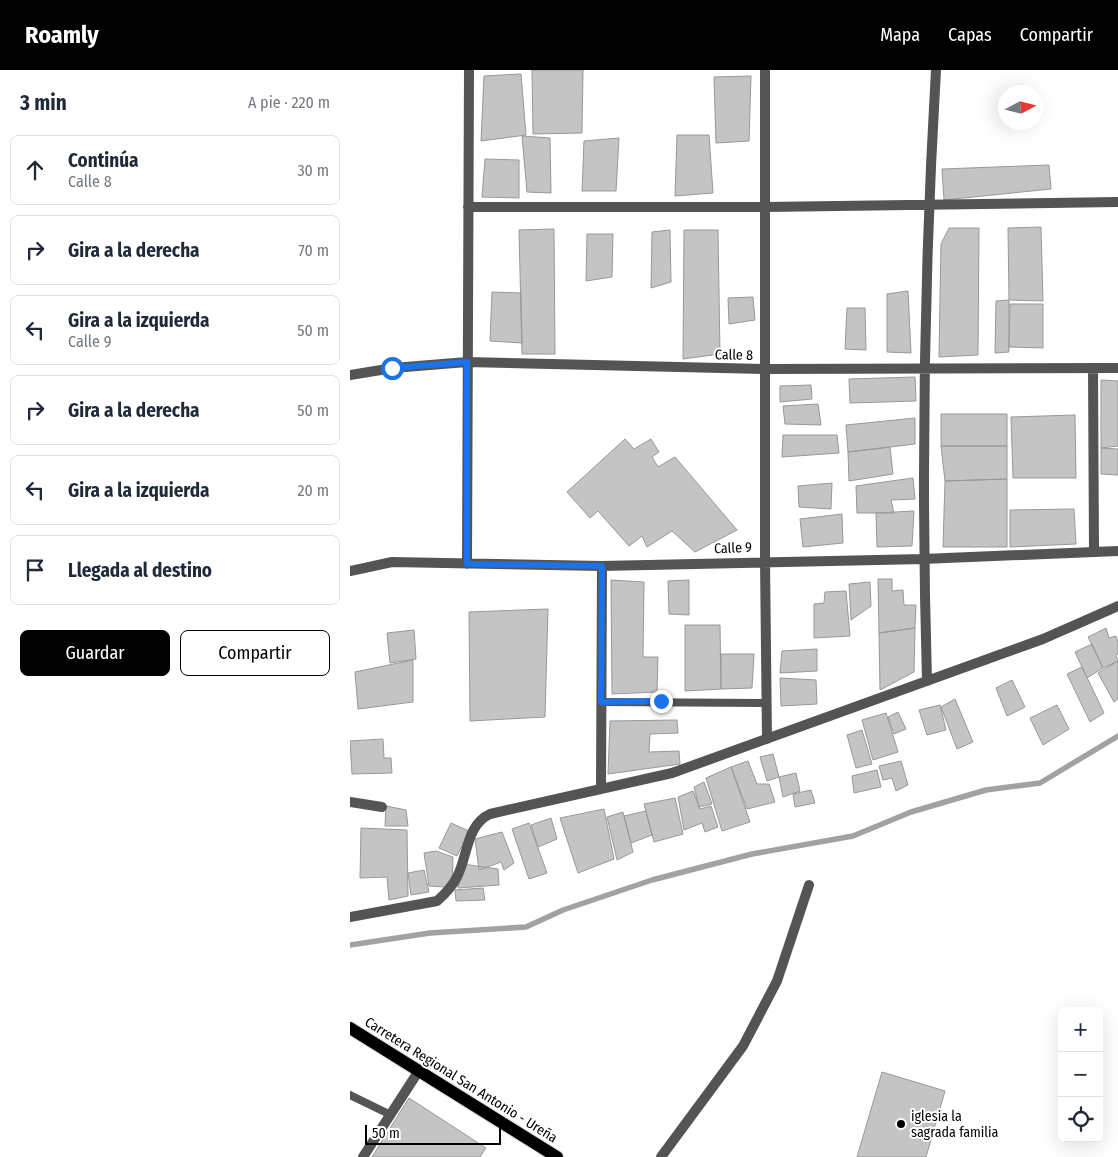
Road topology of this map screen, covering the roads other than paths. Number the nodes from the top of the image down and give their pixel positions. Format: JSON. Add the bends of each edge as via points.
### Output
{"nodes":[{"id":1,"x":469,"y":70,"type":"edge"},
{"id":2,"x":765,"y":70,"type":"edge"},
{"id":3,"x":936,"y":70,"type":"edge"},
{"id":4,"x":1118,"y":202,"type":"edge"},
{"id":5,"x":928,"y":205,"type":"junction"},
{"id":6,"x":468,"y":207,"type":"junction"},
{"id":7,"x":765,"y":207,"type":"junction"},
{"id":8,"x":467,"y":362,"type":"junction"},
{"id":9,"x":926,"y":367,"type":"junction"},
{"id":10,"x":1093,"y":368,"type":"junction"},
{"id":11,"x":1118,"y":368,"type":"edge"},
{"id":12,"x":765,"y":369,"type":"junction"},
{"id":13,"x":350,"y":375,"type":"edge"},
{"id":14,"x":1094,"y":551,"type":"junction"},
{"id":15,"x":1118,"y":551,"type":"edge"},
{"id":16,"x":923,"y":559,"type":"junction"},
{"id":17,"x":765,"y":561,"type":"junction"},
{"id":18,"x":467,"y":564,"type":"junction"},
{"id":19,"x":602,"y":566,"type":"junction"},
{"id":20,"x":350,"y":571,"type":"edge"},
{"id":21,"x":1118,"y":606,"type":"edge"},
{"id":22,"x":927,"y":681,"type":"junction"},
{"id":23,"x":601,"y":702,"type":"junction"},
{"id":24,"x":767,"y":703,"type":"junction"},
{"id":25,"x":767,"y":739,"type":"junction"},
{"id":26,"x":601,"y":788,"type":"junction"},
{"id":27,"x":350,"y":802,"type":"edge"},
{"id":28,"x":382,"y":807,"type":"dead end"},
{"id":29,"x":809,"y":885,"type":"dead end"},
{"id":30,"x":350,"y":917,"type":"edge"},
{"id":31,"x":350,"y":1028,"type":"edge"},
{"id":32,"x":418,"y":1072,"type":"junction"},
{"id":33,"x":350,"y":1095,"type":"edge"},
{"id":34,"x":391,"y":1115,"type":"junction"},
{"id":35,"x":363,"y":1157,"type":"edge"},
{"id":36,"x":557,"y":1157,"type":"edge"},
{"id":37,"x":661,"y":1157,"type":"edge"}],
"edges":[{"from":1,"to":6,"type":"street"},
{"from":2,"to":7,"type":"street"},
{"from":3,"to":5,"type":"street"},
{"from":4,"to":5,"type":"street"},
{"from":5,"to":7,"type":"street"},
{"from":5,"to":9,"type":"street"},
{"from":6,"to":7,"type":"street"},
{"from":6,"to":8,"type":"street"},
{"from":7,"to":12,"type":"street"},
{"from":8,"to":12,"type":"street","name":"Calle 8"},
{"from":8,"to":13,"type":"street","name":"Calle 8"},
{"from":8,"to":18,"type":"street"},
{"from":9,"to":10,"type":"street","name":"Calle 8"},
{"from":9,"to":12,"type":"street","name":"Calle 8"},
{"from":9,"to":16,"type":"street"},
{"from":10,"to":11,"type":"street","name":"Calle 8"},
{"from":10,"to":14,"type":"street"},
{"from":12,"to":17,"type":"street"},
{"from":14,"to":15,"type":"street","name":"Calle 9"},
{"from":14,"to":16,"type":"street","name":"Calle 9"},
{"from":16,"to":17,"type":"street","name":"Calle 9"},
{"from":16,"to":22,"type":"street"},
{"from":17,"to":19,"type":"street","name":"Calle 9"},
{"from":17,"to":24,"type":"street"},
{"from":18,"to":19,"type":"street","name":"Calle 9"},
{"from":18,"to":20,"type":"street","name":"Calle 9","via":[[392,562]]},
{"from":19,"to":23,"type":"street"},
{"from":21,"to":22,"type":"street","via":[[1043,639]]},
{"from":22,"to":25,"type":"street"},
{"from":23,"to":24,"type":"lane"},
{"from":23,"to":26,"type":"street"},
{"from":24,"to":25,"type":"street"},
{"from":25,"to":26,"type":"street","via":[[672,773]]},
{"from":26,"to":30,"type":"street","via":[[484,817],[476,824],[457,876],[437,901]]},
{"from":27,"to":28,"type":"street"},
{"from":29,"to":37,"type":"street","via":[[777,982],[743,1046]]},
{"from":31,"to":32,"type":"main road","name":"Carretera Regional San Antonio - Ureña"},
{"from":32,"to":34,"type":"street"},
{"from":32,"to":36,"type":"main road","name":"Carretera Regional San Antonio - Ureña"},
{"from":33,"to":34,"type":"lane"},
{"from":34,"to":35,"type":"street"}]}
